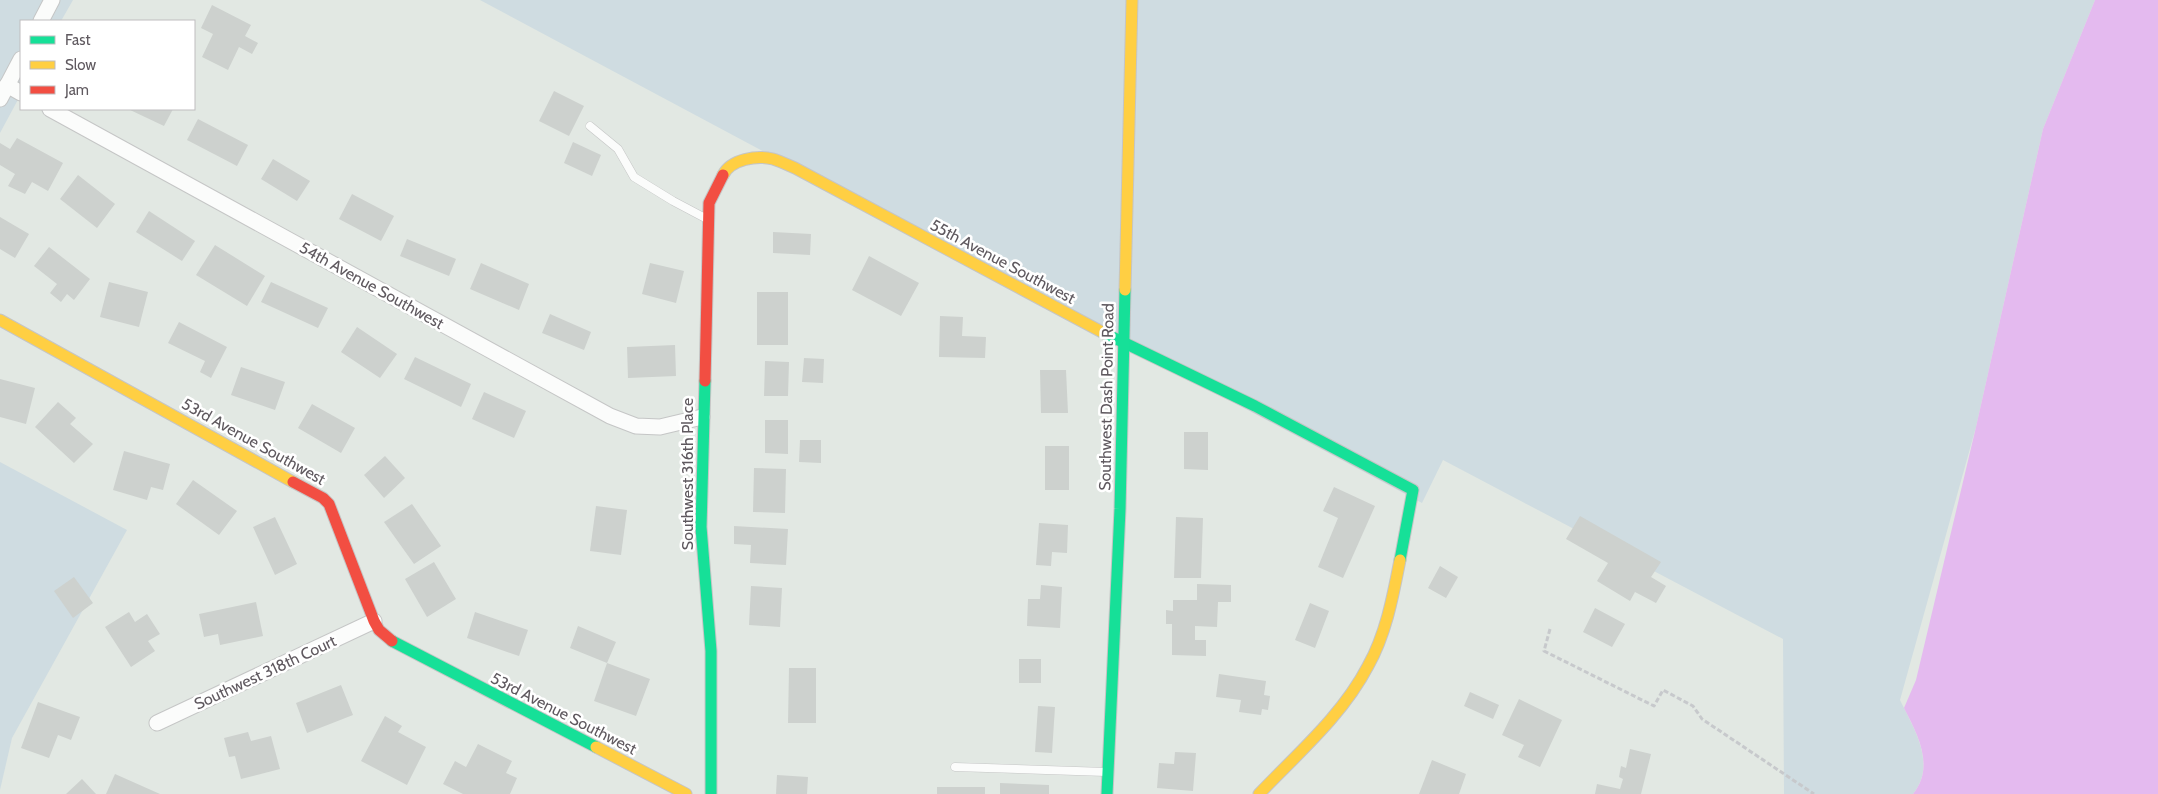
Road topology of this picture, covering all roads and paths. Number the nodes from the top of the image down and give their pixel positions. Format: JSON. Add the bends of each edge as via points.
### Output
{"nodes":[{"id":1,"x":52,"y":0,"type":"edge"},
{"id":2,"x":1132,"y":0,"type":"edge"},
{"id":3,"x":42,"y":20,"type":"edge"},
{"id":4,"x":20,"y":61,"type":"edge"},
{"id":5,"x":7,"y":85,"type":"junction"},
{"id":6,"x":20,"y":92,"type":"edge"},
{"id":7,"x":0,"y":99,"type":"edge"},
{"id":8,"x":52,"y":110,"type":"edge"},
{"id":9,"x":590,"y":126,"type":"dead end"},
{"id":10,"x":736,"y":163,"type":"joint"},
{"id":11,"x":708,"y":220,"type":"junction"},
{"id":12,"x":0,"y":320,"type":"edge"},
{"id":13,"x":1123,"y":343,"type":"junction"},
{"id":14,"x":702,"y":418,"type":"junction"},
{"id":15,"x":374,"y":621,"type":"junction"},
{"id":16,"x":1550,"y":629,"type":"dead end"},
{"id":17,"x":157,"y":723,"type":"dead end"},
{"id":18,"x":955,"y":767,"type":"dead end"},
{"id":19,"x":1108,"y":772,"type":"junction"},
{"id":20,"x":686,"y":794,"type":"edge"},
{"id":21,"x":710,"y":794,"type":"edge"},
{"id":22,"x":1107,"y":794,"type":"edge"},
{"id":23,"x":1259,"y":794,"type":"edge"},
{"id":24,"x":1814,"y":794,"type":"edge"}],
"edges":[{"from":1,"to":3,"type":"street"},
{"from":2,"to":13,"type":"street","name":"Southwest Dash Point Road"},
{"from":4,"to":5,"type":"street"},
{"from":5,"to":6,"type":"street"},
{"from":5,"to":7,"type":"street"},
{"from":8,"to":14,"type":"street","name":"54th Avenue Southwest","via":[[610,416],[636,426],[660,427]]},
{"from":9,"to":11,"type":"lane","via":[[618,149],[634,177]]},
{"from":10,"to":11,"type":"street","name":"Southwest 316th Place","via":[[725,171],[716,186],[709,203]]},
{"from":10,"to":13,"type":"street","name":"55th Avenue Southwest","via":[[755,158],[773,159],[795,168]]},
{"from":11,"to":14,"type":"street","name":"Southwest 316th Place"},
{"from":12,"to":15,"type":"street","name":"53rd Avenue Southwest","via":[[323,498],[329,504]]},
{"from":13,"to":19,"type":"street","name":"Southwest Dash Point Road","via":[[1115,655]]},
{"from":13,"to":23,"type":"street","name":"55th Avenue Southwest","via":[[1255,406],[1413,490],[1387,620],[1368,666],[1342,705]]},
{"from":14,"to":21,"type":"street","name":"Southwest 316th Place","via":[[701,527],[710,651]]},
{"from":15,"to":17,"type":"street","name":"Southwest 318th Court"},
{"from":15,"to":20,"type":"street","name":"53rd Avenue Southwest","via":[[379,630],[392,640],[424,658]]},
{"from":16,"to":24,"type":"path","via":[[1544,651],[1654,706],[1663,690],[1693,706],[1702,719]]},
{"from":18,"to":19,"type":"lane"},
{"from":19,"to":22,"type":"street","name":"Southwest Dash Point Road"}]}
